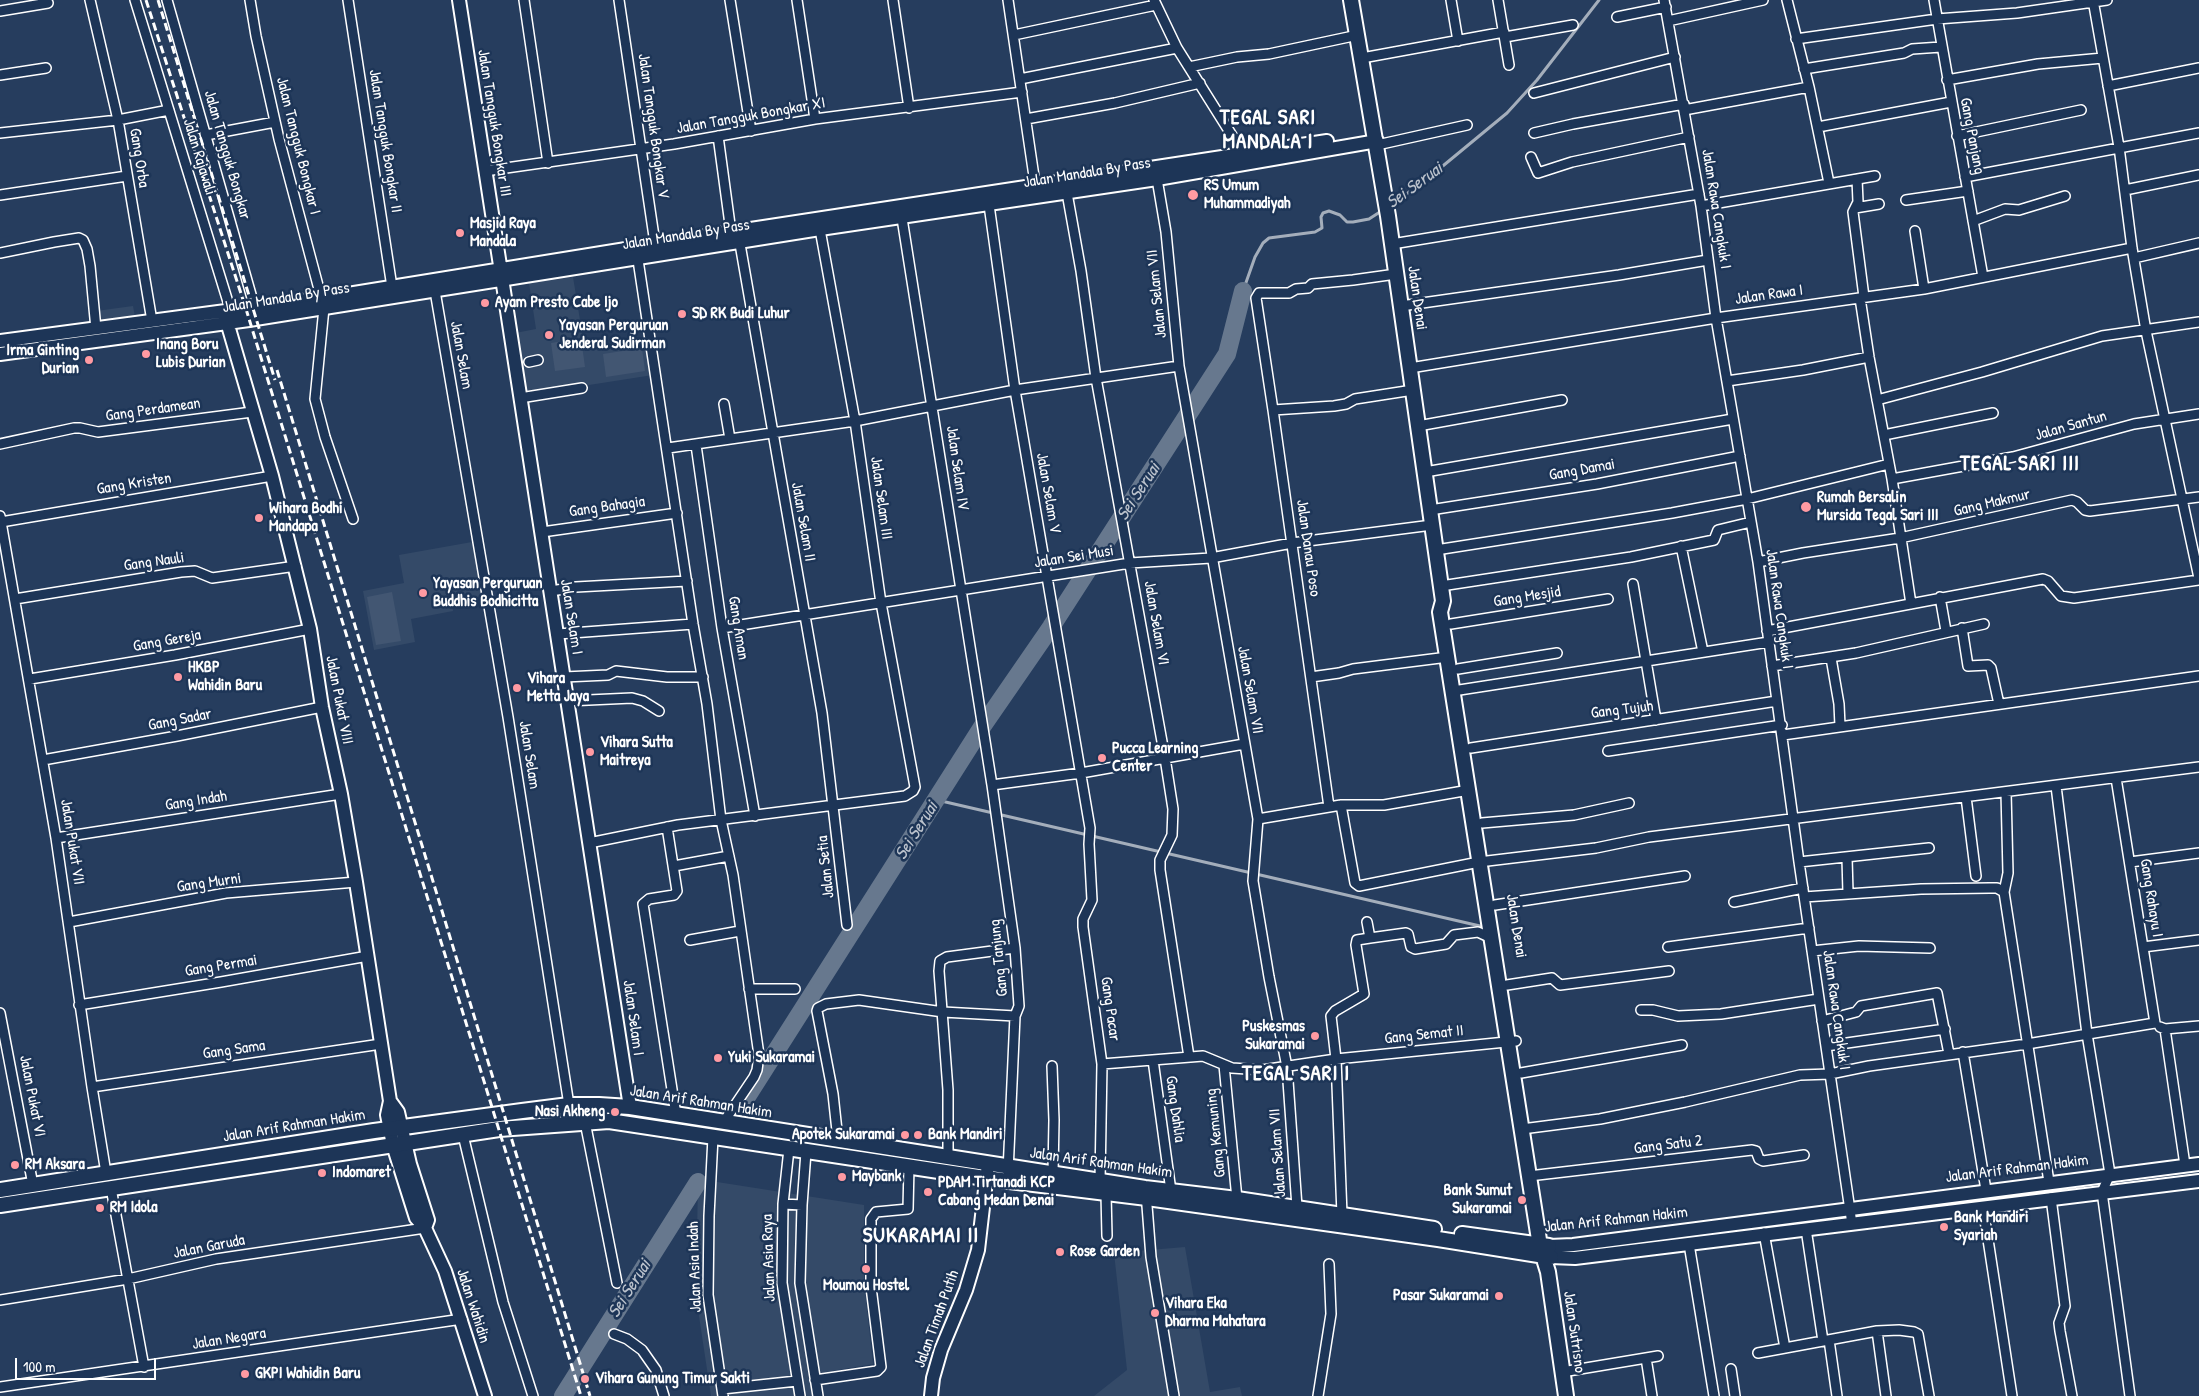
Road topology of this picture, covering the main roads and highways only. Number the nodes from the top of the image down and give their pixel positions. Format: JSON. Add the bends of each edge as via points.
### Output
{"nodes":[{"id":1,"x":1352,"y":0,"type":"edge"},
{"id":2,"x":1443,"y":601,"type":"junction"},
{"id":3,"x":1457,"y":690,"type":"junction"},
{"id":4,"x":1484,"y":862,"type":"junction"},
{"id":5,"x":1496,"y":937,"type":"junction"},
{"id":6,"x":1512,"y":1041,"type":"junction"},
{"id":7,"x":1526,"y":1128,"type":"junction"},
{"id":8,"x":1008,"y":1174,"type":"junction"},
{"id":9,"x":1103,"y":1188,"type":"junction"},
{"id":10,"x":0,"y":1190,"type":"edge"},
{"id":11,"x":1146,"y":1193,"type":"junction"},
{"id":12,"x":0,"y":1205,"type":"edge"},
{"id":13,"x":1546,"y":1251,"type":"junction"},
{"id":14,"x":1566,"y":1396,"type":"edge"}],
"edges":[{"from":1,"to":2,"type":"main road","name":"Jalan Denai","via":[[1388,216]]},
{"from":2,"to":3,"type":"main road","name":"Jalan Denai","via":[[1440,612]]},
{"from":2,"to":3,"type":"main road","name":"Jalan Denai","via":[[1451,624],[1458,669]]},
{"from":3,"to":4,"type":"main road","name":"Jalan Denai","via":[[1469,790]]},
{"from":3,"to":4,"type":"main road","name":"Jalan Denai","via":[[1471,748]]},
{"from":4,"to":5,"type":"main road","name":"Jalan Denai"},
{"from":4,"to":5,"type":"main road","name":"Jalan Denai","via":[[1495,905]]},
{"from":5,"to":6,"type":"main road","name":"Jalan Denai"},
{"from":5,"to":6,"type":"main road","name":"Jalan Denai","via":[[1507,985]]},
{"from":6,"to":7,"type":"main road","name":"Jalan Denai"},
{"from":6,"to":7,"type":"main road","name":"Jalan Denai","via":[[1521,1073]]},
{"from":7,"to":13,"type":"main road","name":"Jalan Denai"},
{"from":8,"to":9,"type":"main road","name":"Jalan Arif Rahman Hakim"},
{"from":8,"to":9,"type":"main road","name":"Jalan Arif Rahman Hakim","via":[[1053,1174]]},
{"from":8,"to":10,"type":"main road","name":"Jalan Arif Rahman Hakim","via":[[988,1164],[630,1107],[569,1105]]},
{"from":8,"to":12,"type":"main road","name":"Jalan Arif Rahman Hakim","via":[[986,1178],[609,1121],[529,1126],[462,1135]]},
{"from":9,"to":11,"type":"main road","name":"Jalan Arif Rahman Hakim"},
{"from":11,"to":13,"type":"main road","name":"Jalan Arif Rahman Hakim","via":[[1438,1239]]},
{"from":11,"to":13,"type":"main road","name":"Jalan Arif Rahman Hakim","via":[[1171,1191],[1297,1207]]},
{"from":13,"to":14,"type":"main road","name":"Jalan Sutrisno"}]}
